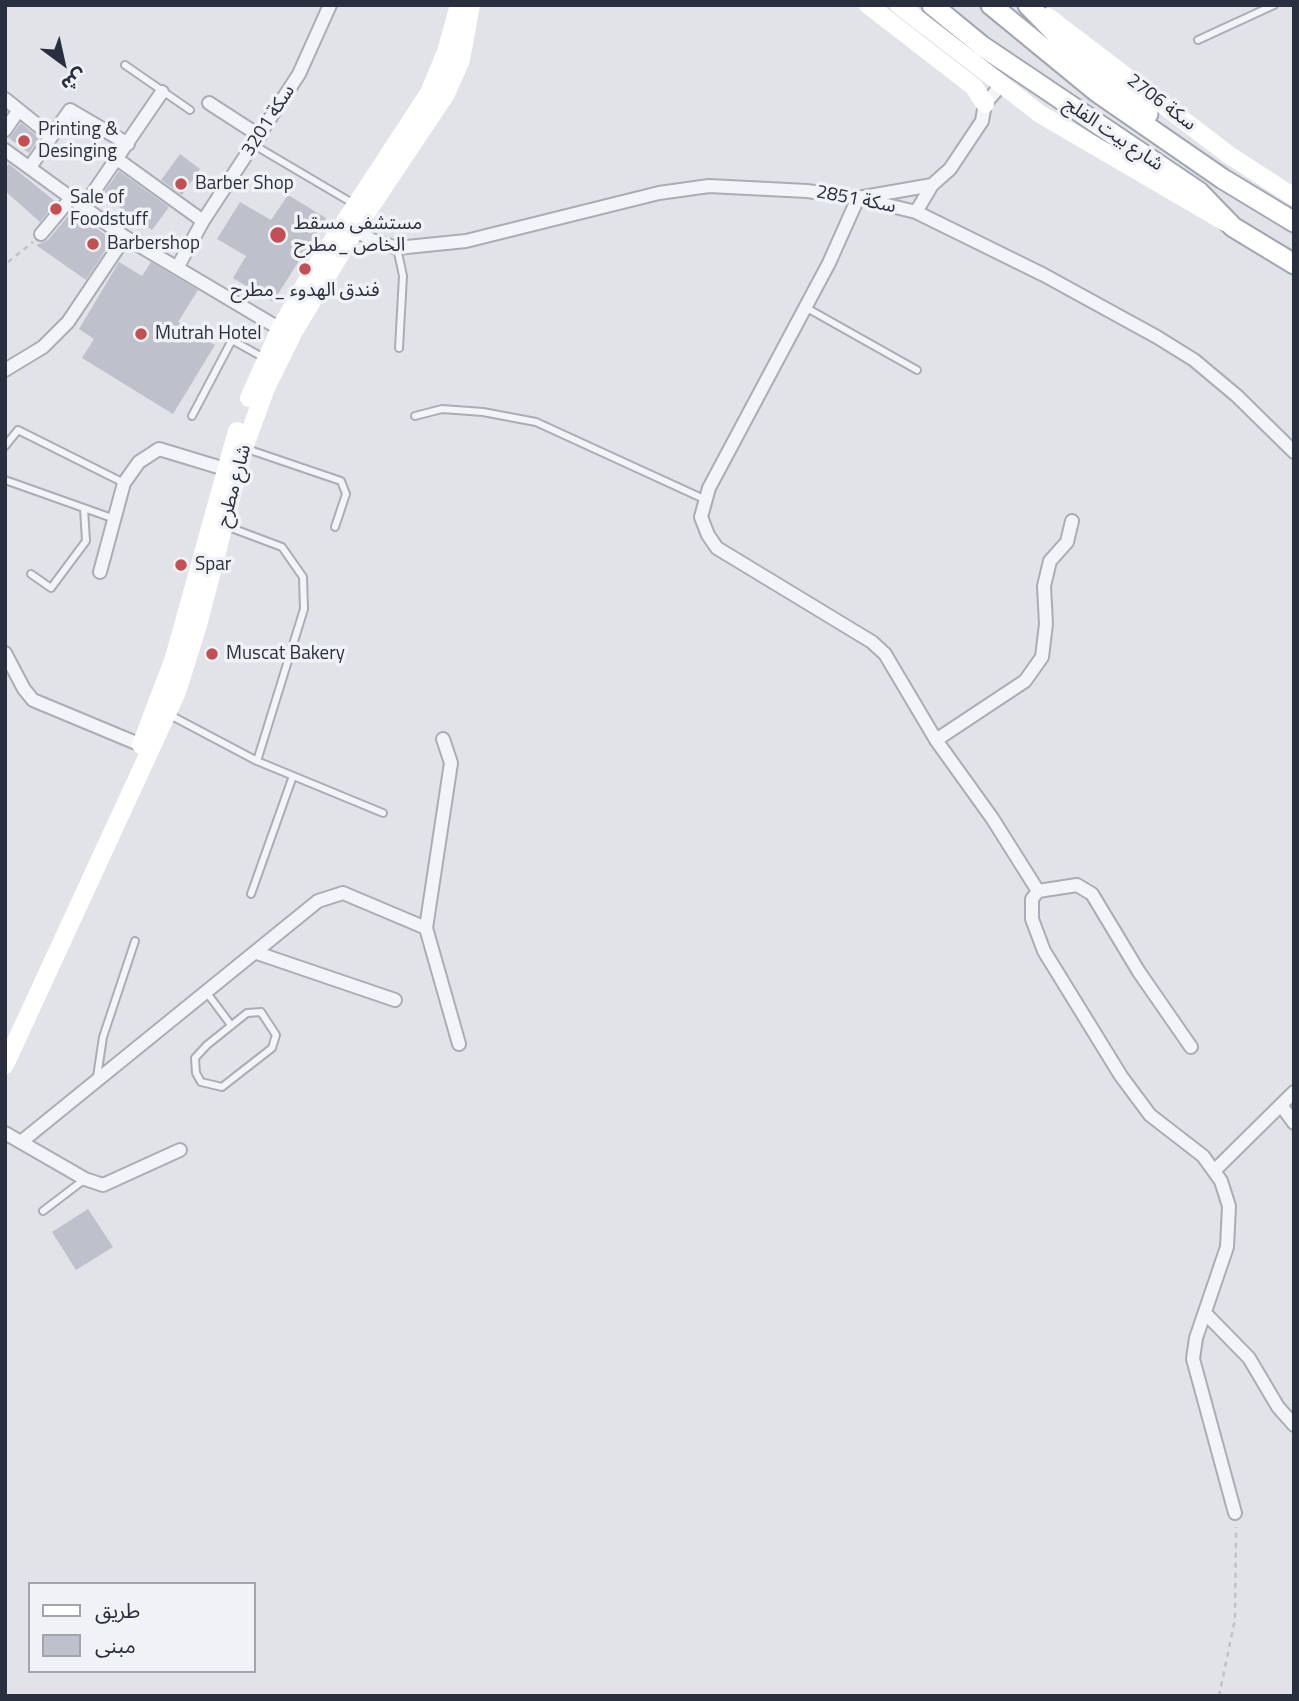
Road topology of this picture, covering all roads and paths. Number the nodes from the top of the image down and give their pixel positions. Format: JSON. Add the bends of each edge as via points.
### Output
{"nodes":[{"id":1,"x":330,"y":5,"type":"edge"},
{"id":2,"x":459,"y":5,"type":"edge"},
{"id":3,"x":471,"y":5,"type":"edge"},
{"id":4,"x":868,"y":5,"type":"edge"},
{"id":5,"x":899,"y":5,"type":"edge"},
{"id":6,"x":932,"y":5,"type":"edge"},
{"id":7,"x":1030,"y":5,"type":"edge"},
{"id":8,"x":1274,"y":5,"type":"edge"},
{"id":9,"x":997,"y":10,"type":"edge"},
{"id":10,"x":1198,"y":40,"type":"dead end"},
{"id":11,"x":125,"y":65,"type":"dead end"},
{"id":12,"x":1001,"y":85,"type":"junction"},
{"id":13,"x":162,"y":92,"type":"junction"},
{"id":14,"x":5,"y":99,"type":"edge"},
{"id":15,"x":209,"y":103,"type":"dead end"},
{"id":16,"x":985,"y":104,"type":"junction"},
{"id":17,"x":19,"y":110,"type":"junction"},
{"id":18,"x":190,"y":110,"type":"dead end"},
{"id":19,"x":5,"y":130,"type":"edge"},
{"id":20,"x":51,"y":136,"type":"junction"},
{"id":21,"x":257,"y":141,"type":"junction"},
{"id":22,"x":128,"y":144,"type":"junction"},
{"id":23,"x":5,"y":150,"type":"edge"},
{"id":24,"x":117,"y":159,"type":"junction"},
{"id":25,"x":30,"y":167,"type":"junction"},
{"id":26,"x":1223,"y":179,"type":"junction"},
{"id":27,"x":932,"y":185,"type":"junction"},
{"id":28,"x":1294,"y":197,"type":"edge"},
{"id":29,"x":71,"y":198,"type":"junction"},
{"id":30,"x":858,"y":198,"type":"junction"},
{"id":31,"x":356,"y":205,"type":"junction"},
{"id":32,"x":84,"y":206,"type":"junction"},
{"id":33,"x":916,"y":212,"type":"junction"},
{"id":34,"x":203,"y":221,"type":"junction"},
{"id":35,"x":1294,"y":222,"type":"edge"},
{"id":36,"x":1233,"y":227,"type":"junction"},
{"id":37,"x":355,"y":230,"type":"junction"},
{"id":38,"x":41,"y":234,"type":"joint"},
{"id":39,"x":125,"y":237,"type":"junction"},
{"id":40,"x":397,"y":247,"type":"junction"},
{"id":41,"x":8,"y":262,"type":"dead end"},
{"id":42,"x":1294,"y":264,"type":"edge"},
{"id":43,"x":177,"y":268,"type":"junction"},
{"id":44,"x":806,"y":307,"type":"junction"},
{"id":45,"x":280,"y":329,"type":"junction"},
{"id":46,"x":399,"y":348,"type":"dead end"},
{"id":47,"x":266,"y":359,"type":"junction"},
{"id":48,"x":5,"y":370,"type":"edge"},
{"id":49,"x":917,"y":370,"type":"dead end"},
{"id":50,"x":192,"y":416,"type":"dead end"},
{"id":51,"x":415,"y":416,"type":"dead end"},
{"id":52,"x":5,"y":446,"type":"edge"},
{"id":53,"x":244,"y":448,"type":"junction"},
{"id":54,"x":1294,"y":452,"type":"edge"},
{"id":55,"x":225,"y":469,"type":"junction"},
{"id":56,"x":5,"y":480,"type":"edge"},
{"id":57,"x":124,"y":483,"type":"junction"},
{"id":58,"x":704,"y":499,"type":"junction"},
{"id":59,"x":84,"y":509,"type":"junction"},
{"id":60,"x":113,"y":518,"type":"junction"},
{"id":61,"x":1072,"y":521,"type":"dead end"},
{"id":62,"x":224,"y":525,"type":"junction"},
{"id":63,"x":335,"y":527,"type":"dead end"},
{"id":64,"x":100,"y":572,"type":"dead end"},
{"id":65,"x":31,"y":574,"type":"dead end"},
{"id":66,"x":5,"y":653,"type":"edge"},
{"id":67,"x":168,"y":714,"type":"junction"},
{"id":68,"x":443,"y":739,"type":"dead end"},
{"id":69,"x":936,"y":740,"type":"junction"},
{"id":70,"x":141,"y":745,"type":"junction"},
{"id":71,"x":257,"y":761,"type":"junction"},
{"id":72,"x":293,"y":776,"type":"junction"},
{"id":73,"x":383,"y":813,"type":"dead end"},
{"id":74,"x":1038,"y":891,"type":"junction"},
{"id":75,"x":251,"y":894,"type":"dead end"},
{"id":76,"x":426,"y":928,"type":"junction"},
{"id":77,"x":135,"y":941,"type":"dead end"},
{"id":78,"x":257,"y":953,"type":"junction"},
{"id":79,"x":207,"y":993,"type":"junction"},
{"id":80,"x":395,"y":1000,"type":"dead end"},
{"id":81,"x":231,"y":1026,"type":"junction"},
{"id":82,"x":5,"y":1038,"type":"edge"},
{"id":83,"x":459,"y":1044,"type":"dead end"},
{"id":84,"x":1191,"y":1047,"type":"dead end"},
{"id":85,"x":5,"y":1065,"type":"edge"},
{"id":86,"x":97,"y":1079,"type":"junction"},
{"id":87,"x":1294,"y":1092,"type":"edge"},
{"id":88,"x":1281,"y":1105,"type":"junction"},
{"id":89,"x":1294,"y":1123,"type":"edge"},
{"id":90,"x":5,"y":1133,"type":"edge"},
{"id":91,"x":21,"y":1142,"type":"junction"},
{"id":92,"x":180,"y":1150,"type":"dead end"},
{"id":93,"x":1215,"y":1170,"type":"junction"},
{"id":94,"x":85,"y":1180,"type":"junction"},
{"id":95,"x":43,"y":1211,"type":"dead end"},
{"id":96,"x":1205,"y":1313,"type":"junction"},
{"id":97,"x":1294,"y":1425,"type":"edge"},
{"id":98,"x":1235,"y":1513,"type":"joint"},
{"id":99,"x":1219,"y":1696,"type":"edge"}],
"edges":[{"from":1,"to":21,"type":"street","name":"سكة 3201","via":[[299,74]]},
{"from":2,"to":31,"type":"main road","name":"شارع مطرح","via":[[429,93]]},
{"from":3,"to":37,"type":"main road","name":"شارع مطرح","via":[[461,60],[446,94]]},
{"from":4,"to":16,"type":"main road","via":[[974,87]]},
{"from":5,"to":12,"type":"main road"},
{"from":6,"to":36,"type":"main road","name":"شارع بيت الفلج","via":[[982,46],[1199,192]]},
{"from":7,"to":26,"type":"main road","via":[[1066,44]]},
{"from":7,"to":28,"type":"main road","name":"سكة 2706","via":[[1229,155]]},
{"from":8,"to":10,"type":"lane"},
{"from":9,"to":26,"type":"main road","name":"شارع بيت الفلج","via":[[1097,92]]},
{"from":11,"to":13,"type":"lane"},
{"from":12,"to":16,"type":"street"},
{"from":12,"to":36,"type":"main road","via":[[1100,152]]},
{"from":13,"to":18,"type":"lane"},
{"from":13,"to":22,"type":"street"},
{"from":14,"to":17,"type":"street"},
{"from":15,"to":21,"type":"street"},
{"from":16,"to":27,"type":"street","via":[[982,121],[950,169]]},
{"from":17,"to":19,"type":"street"},
{"from":17,"to":20,"type":"street"},
{"from":20,"to":22,"type":"street","via":[[70,110]]},
{"from":20,"to":25,"type":"street"},
{"from":21,"to":31,"type":"lane"},
{"from":21,"to":34,"type":"street","name":"سكة 3201"},
{"from":22,"to":24,"type":"street"},
{"from":23,"to":25,"type":"street"},
{"from":24,"to":32,"type":"street"},
{"from":24,"to":34,"type":"street"},
{"from":25,"to":29,"type":"street"},
{"from":26,"to":35,"type":"main road","name":"شارع بيت الفلج"},
{"from":27,"to":30,"type":"street"},
{"from":27,"to":33,"type":"street"},
{"from":29,"to":32,"type":"street"},
{"from":29,"to":38,"type":"street"},
{"from":30,"to":33,"type":"street","name":"سكة 2851"},
{"from":30,"to":40,"type":"street","name":"سكة 2851","via":[[709,187],[646,196],[466,240]]},
{"from":30,"to":44,"type":"street"},
{"from":31,"to":45,"type":"main road","name":"شارع مطرح"},
{"from":32,"to":39,"type":"street"},
{"from":33,"to":54,"type":"street","name":"سكة 2851","via":[[1044,275],[1194,360]]},
{"from":34,"to":43,"type":"street","name":"سكة 3201"},
{"from":36,"to":42,"type":"main road","name":"شارع بيت الفلج"},
{"from":37,"to":40,"type":"street","name":"سكة 2851"},
{"from":37,"to":53,"type":"main road","name":"شارع مطرح","via":[[279,360]]},
{"from":38,"to":41,"type":"path"},
{"from":39,"to":43,"type":"street"},
{"from":39,"to":48,"type":"street","via":[[68,323]]},
{"from":40,"to":46,"type":"lane","via":[[403,276]]},
{"from":43,"to":45,"type":"street"},
{"from":44,"to":49,"type":"lane"},
{"from":44,"to":58,"type":"street"},
{"from":45,"to":47,"type":"main road","name":"شارع مطرح"},
{"from":47,"to":50,"type":"lane","via":[[232,340]]},
{"from":47,"to":55,"type":"main road","name":"شارع مطرح"},
{"from":51,"to":58,"type":"lane","via":[[442,409],[536,422]]},
{"from":52,"to":57,"type":"lane","via":[[18,430]]},
{"from":53,"to":62,"type":"main road","name":"شارع مطرح"},
{"from":53,"to":63,"type":"lane","via":[[341,481],[346,494]]},
{"from":55,"to":57,"type":"street","via":[[159,449],[139,463]]},
{"from":55,"to":70,"type":"main road","name":"شارع مطرح","via":[[174,658]]},
{"from":56,"to":59,"type":"lane"},
{"from":57,"to":60,"type":"street"},
{"from":58,"to":69,"type":"street","via":[[701,517],[717,548],[872,642],[885,654]]},
{"from":59,"to":60,"type":"lane"},
{"from":59,"to":65,"type":"lane","via":[[86,541],[51,589]]},
{"from":60,"to":64,"type":"street"},
{"from":61,"to":69,"type":"street","via":[[1067,542],[1050,561],[1044,586],[1042,657],[1025,681]]},
{"from":62,"to":67,"type":"main road","name":"شارع مطرح","via":[[192,648]]},
{"from":62,"to":71,"type":"lane","via":[[282,547],[303,577],[304,609]]},
{"from":66,"to":70,"type":"street","via":[[33,699]]},
{"from":67,"to":71,"type":"lane"},
{"from":67,"to":85,"type":"main road","name":"شارع مطرح"},
{"from":68,"to":76,"type":"street","via":[[451,763]]},
{"from":69,"to":74,"type":"street"},
{"from":70,"to":82,"type":"main road","name":"شارع مطرح"},
{"from":71,"to":72,"type":"lane"},
{"from":72,"to":73,"type":"lane"},
{"from":72,"to":75,"type":"lane"},
{"from":74,"to":84,"type":"street","via":[[1077,885],[1092,894]]},
{"from":74,"to":93,"type":"street","via":[[1032,899],[1032,919],[1044,951],[1121,1076],[1150,1115]]},
{"from":76,"to":78,"type":"street","via":[[343,893],[318,901]]},
{"from":76,"to":83,"type":"street"},
{"from":77,"to":86,"type":"lane","via":[[103,1037]]},
{"from":78,"to":79,"type":"street"},
{"from":78,"to":80,"type":"street"},
{"from":79,"to":81,"type":"lane"},
{"from":79,"to":86,"type":"street"},
{"from":81,"to":81,"type":"lane","via":[[247,1013],[261,1012],[276,1035],[272,1048],[222,1087],[201,1082],[195,1058]]},
{"from":86,"to":91,"type":"street"},
{"from":87,"to":88,"type":"street"},
{"from":88,"to":89,"type":"street"},
{"from":88,"to":93,"type":"street"},
{"from":90,"to":91,"type":"street"},
{"from":91,"to":94,"type":"street"},
{"from":92,"to":94,"type":"street","via":[[103,1185]]},
{"from":93,"to":96,"type":"street","via":[[1226,1193],[1230,1227]]},
{"from":94,"to":95,"type":"lane"},
{"from":96,"to":97,"type":"street","via":[[1249,1358]]},
{"from":96,"to":98,"type":"street","via":[[1193,1359]]},
{"from":98,"to":99,"type":"path","via":[[1235,1619]]}]}
